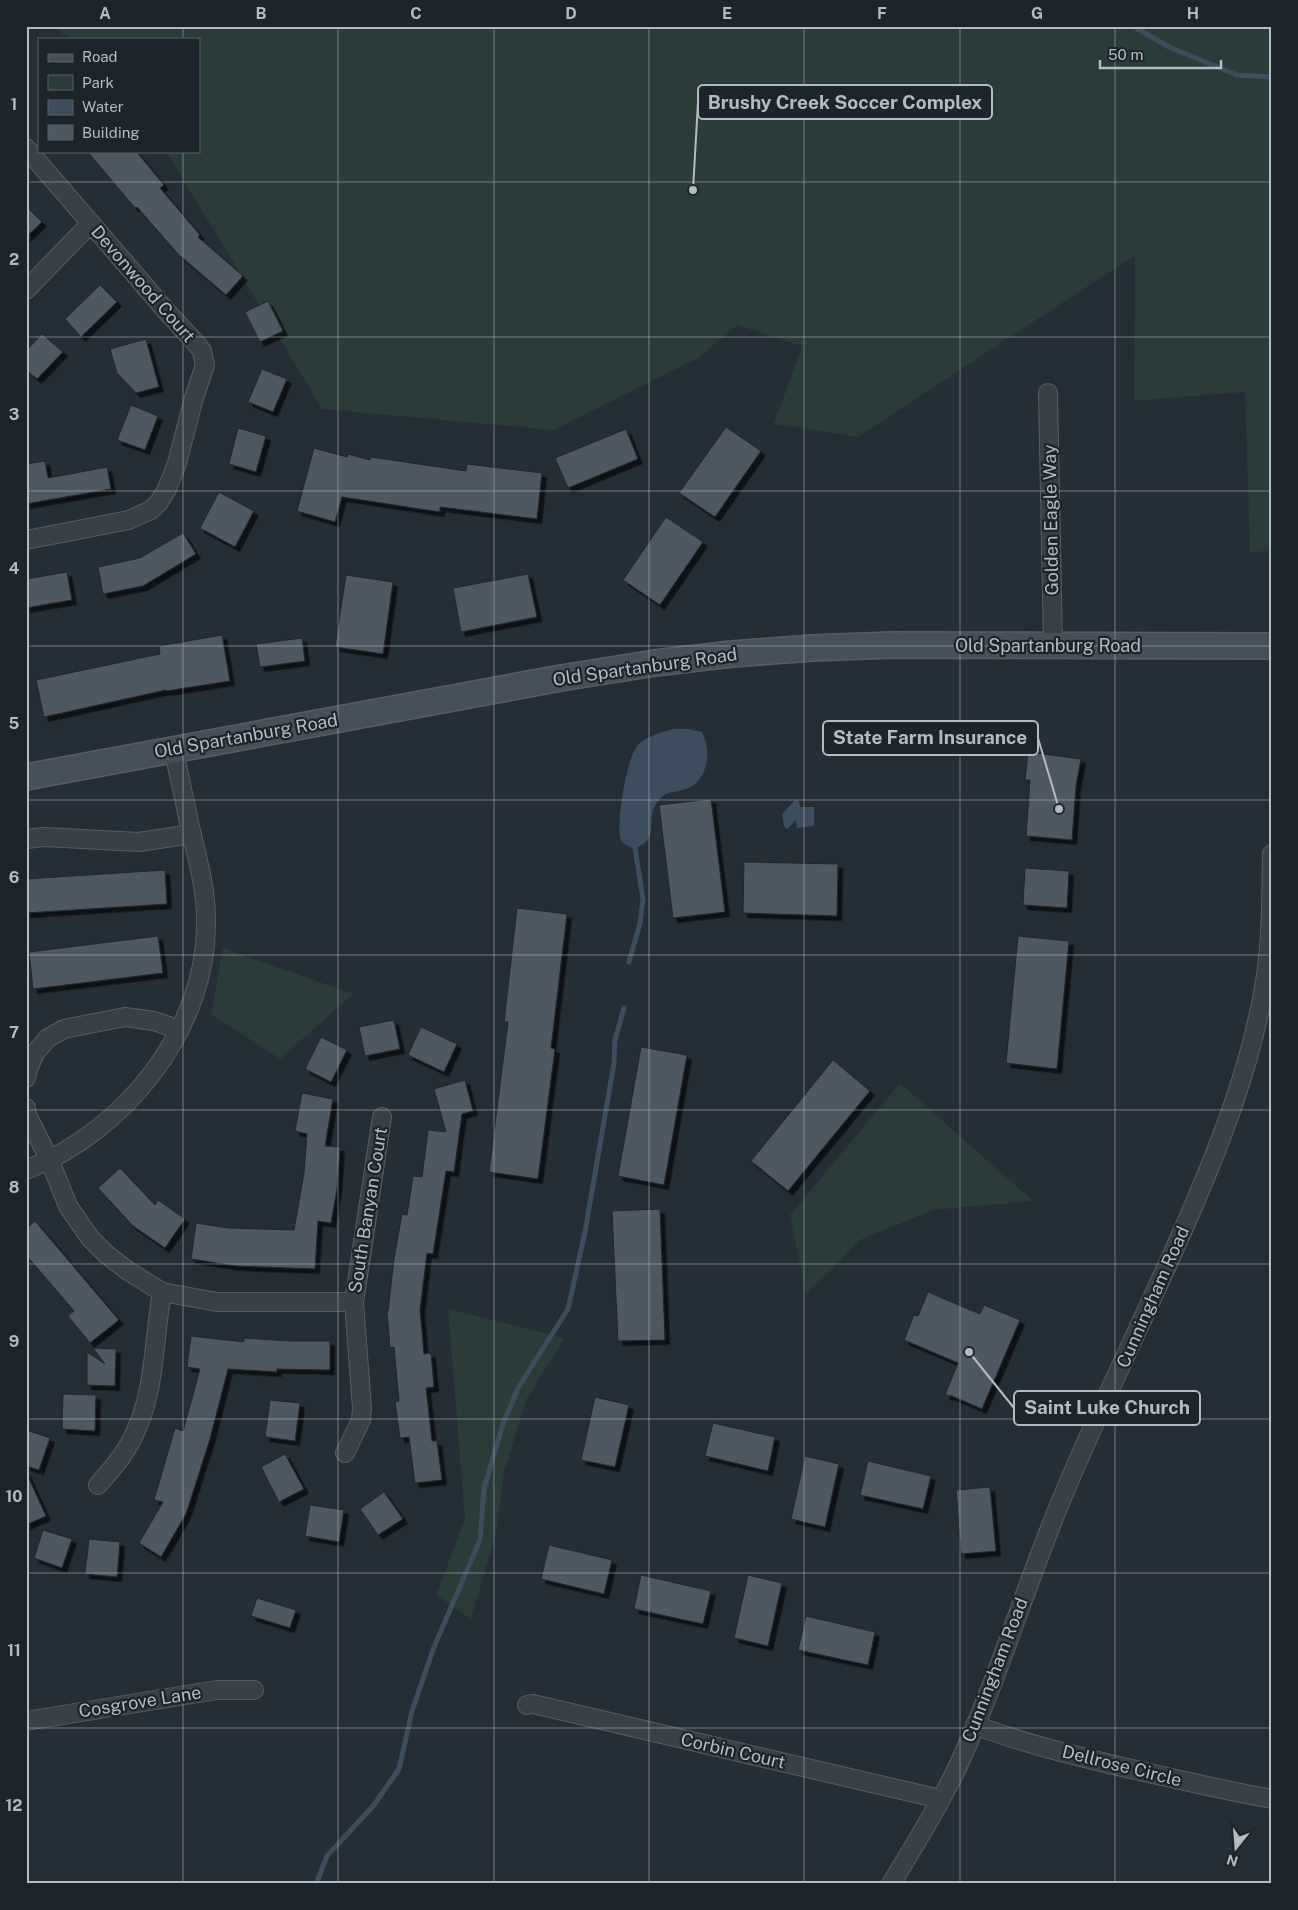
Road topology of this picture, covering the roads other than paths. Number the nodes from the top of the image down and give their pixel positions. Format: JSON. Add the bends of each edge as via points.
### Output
{"nodes":[{"id":1,"x":26,"y":148,"type":"edge"},
{"id":2,"x":90,"y":223,"type":"junction"},
{"id":3,"x":26,"y":290,"type":"edge"},
{"id":4,"x":1048,"y":393,"type":"dead end"},
{"id":5,"x":26,"y":540,"type":"edge"},
{"id":6,"x":1053,"y":646,"type":"junction"},
{"id":7,"x":1272,"y":646,"type":"edge"},
{"id":8,"x":173,"y":750,"type":"junction"},
{"id":9,"x":26,"y":777,"type":"edge"},
{"id":10,"x":192,"y":834,"type":"junction"},
{"id":11,"x":26,"y":839,"type":"edge"},
{"id":12,"x":1272,"y":854,"type":"edge"},
{"id":13,"x":180,"y":1030,"type":"junction"},
{"id":14,"x":26,"y":1078,"type":"edge"},
{"id":15,"x":26,"y":1108,"type":"edge"},
{"id":16,"x":382,"y":1118,"type":"dead end"},
{"id":17,"x":50,"y":1161,"type":"junction"},
{"id":18,"x":26,"y":1170,"type":"edge"},
{"id":19,"x":162,"y":1292,"type":"junction"},
{"id":20,"x":354,"y":1302,"type":"junction"},
{"id":21,"x":346,"y":1453,"type":"dead end"},
{"id":22,"x":98,"y":1485,"type":"dead end"},
{"id":23,"x":254,"y":1690,"type":"dead end"},
{"id":24,"x":527,"y":1705,"type":"dead end"},
{"id":25,"x":26,"y":1721,"type":"edge"},
{"id":26,"x":974,"y":1725,"type":"junction"},
{"id":27,"x":940,"y":1799,"type":"junction"},
{"id":28,"x":1272,"y":1799,"type":"edge"},
{"id":29,"x":891,"y":1884,"type":"edge"}],
"edges":[{"from":1,"to":2,"type":"street","name":"Devonwood Court"},
{"from":2,"to":3,"type":"street"},
{"from":2,"to":5,"type":"street","name":"Devonwood Court","via":[[194,340],[204,357],[204,372],[172,478],[151,510],[129,520]]},
{"from":4,"to":6,"type":"street","name":"Golden Eagle Way"},
{"from":6,"to":7,"type":"main road","name":"Old Spartanburg Road"},
{"from":6,"to":8,"type":"main road","name":"Old Spartanburg Road","via":[[892,645],[722,655],[561,678]]},
{"from":8,"to":9,"type":"main road","name":"Old Spartanburg Road"},
{"from":8,"to":10,"type":"street"},
{"from":10,"to":11,"type":"street","via":[[139,842]]},
{"from":10,"to":13,"type":"street","via":[[202,872],[206,944],[197,989]]},
{"from":12,"to":26,"type":"street","name":"Cunningham Road","via":[[1264,991],[1250,1056],[1233,1108],[1162,1280],[1060,1503]]},
{"from":13,"to":14,"type":"street","via":[[154,1021],[125,1017],[64,1029],[48,1038],[36,1053]]},
{"from":13,"to":17,"type":"street","via":[[156,1069],[117,1114],[82,1142]]},
{"from":15,"to":17,"type":"street"},
{"from":16,"to":20,"type":"street","name":"South Banyan Court"},
{"from":17,"to":18,"type":"street"},
{"from":17,"to":19,"type":"street","via":[[68,1206],[90,1238],[128,1271]]},
{"from":19,"to":20,"type":"street","via":[[217,1302]]},
{"from":19,"to":22,"type":"street","via":[[146,1404],[131,1441]]},
{"from":20,"to":21,"type":"street","name":"South Banyan Court","via":[[362,1408],[361,1420]]},
{"from":23,"to":25,"type":"street","name":"Cosgrove Lane","via":[[217,1690]]},
{"from":24,"to":27,"type":"street","name":"Corbin Court"},
{"from":26,"to":27,"type":"street","name":"Cunningham Road","via":[[957,1768]]},
{"from":26,"to":28,"type":"street","name":"Dellrose Circle","via":[[1087,1758]]},
{"from":27,"to":29,"type":"street","name":"Cunningham Road"}]}
